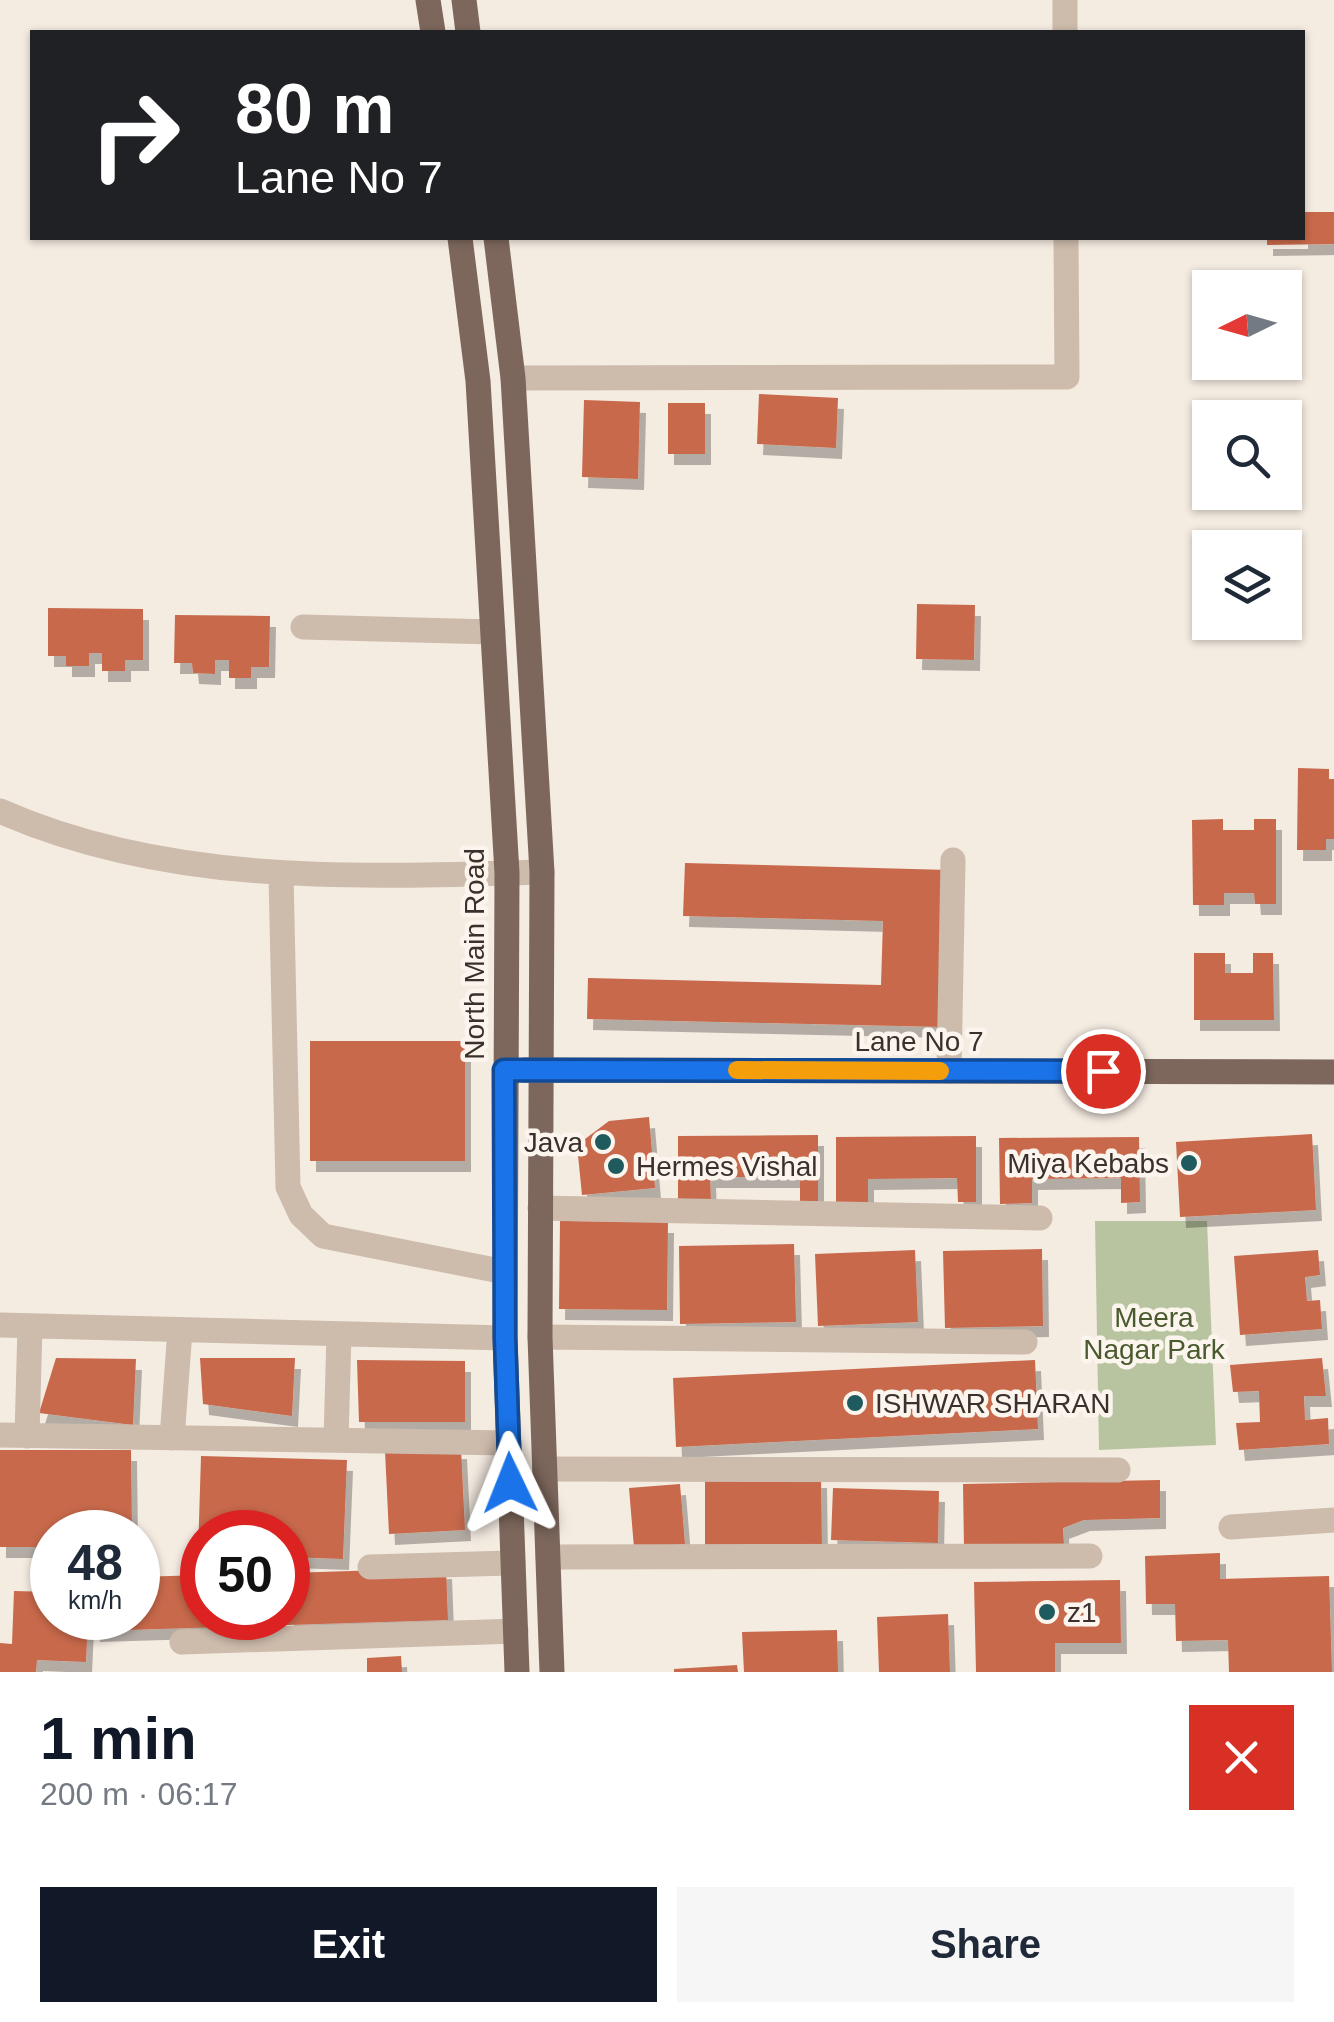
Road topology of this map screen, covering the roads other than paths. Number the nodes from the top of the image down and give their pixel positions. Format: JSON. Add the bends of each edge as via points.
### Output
{"nodes":[{"id":1,"x":428,"y":0,"type":"edge"},
{"id":2,"x":464,"y":0,"type":"edge"},
{"id":3,"x":1065,"y":0,"type":"edge"},
{"id":4,"x":432,"y":30,"type":"edge"},
{"id":5,"x":468,"y":30,"type":"edge"},
{"id":6,"x":1065,"y":30,"type":"edge"},
{"id":7,"x":460,"y":240,"type":"edge"},
{"id":8,"x":496,"y":240,"type":"edge"},
{"id":9,"x":1066,"y":240,"type":"edge"},
{"id":10,"x":513,"y":378,"type":"junction"},
{"id":11,"x":304,"y":627,"type":"dead end"},
{"id":12,"x":493,"y":632,"type":"junction"},
{"id":13,"x":0,"y":811,"type":"edge"},
{"id":14,"x":953,"y":860,"type":"dead end"},
{"id":15,"x":542,"y":872,"type":"junction"},
{"id":16,"x":507,"y":873,"type":"junction"},
{"id":17,"x":281,"y":875,"type":"junction"},
{"id":18,"x":504,"y":1070,"type":"junction"},
{"id":19,"x":539,"y":1070,"type":"junction"},
{"id":20,"x":949,"y":1071,"type":"junction"},
{"id":21,"x":1334,"y":1072,"type":"edge"},
{"id":22,"x":540,"y":1208,"type":"junction"},
{"id":23,"x":1040,"y":1218,"type":"dead end"},
{"id":24,"x":506,"y":1272,"type":"junction"},
{"id":25,"x":0,"y":1325,"type":"edge"},
{"id":26,"x":30,"y":1326,"type":"junction"},
{"id":27,"x":180,"y":1330,"type":"junction"},
{"id":28,"x":339,"y":1334,"type":"junction"},
{"id":29,"x":540,"y":1337,"type":"junction"},
{"id":30,"x":505,"y":1338,"type":"junction"},
{"id":31,"x":1025,"y":1342,"type":"dead end"},
{"id":32,"x":0,"y":1435,"type":"edge"},
{"id":33,"x":26,"y":1436,"type":"junction"},
{"id":34,"x":172,"y":1438,"type":"junction"},
{"id":35,"x":336,"y":1440,"type":"junction"},
{"id":36,"x":509,"y":1444,"type":"junction"},
{"id":37,"x":545,"y":1469,"type":"junction"},
{"id":38,"x":1118,"y":1470,"type":"dead end"},
{"id":39,"x":1334,"y":1520,"type":"edge"},
{"id":40,"x":1232,"y":1527,"type":"dead end"},
{"id":41,"x":1090,"y":1556,"type":"dead end"},
{"id":42,"x":548,"y":1557,"type":"junction"},
{"id":43,"x":513,"y":1563,"type":"junction"},
{"id":44,"x":370,"y":1567,"type":"dead end"},
{"id":45,"x":516,"y":1630,"type":"junction"},
{"id":46,"x":182,"y":1642,"type":"dead end"},
{"id":47,"x":517,"y":1672,"type":"edge"},
{"id":48,"x":552,"y":1672,"type":"edge"}],
"edges":[{"from":1,"to":4,"type":"main road"},
{"from":2,"to":5,"type":"main road"},
{"from":3,"to":6,"type":"street"},
{"from":7,"to":12,"type":"main road","name":"North Main Road","via":[[478,381]]},
{"from":8,"to":10,"type":"main road"},
{"from":9,"to":10,"type":"street","via":[[1067,377]]},
{"from":10,"to":15,"type":"main road"},
{"from":11,"to":12,"type":"street"},
{"from":12,"to":16,"type":"main road","name":"North Main Road"},
{"from":13,"to":17,"type":"street","via":[[105,848]]},
{"from":14,"to":20,"type":"street"},
{"from":15,"to":16,"type":"street"},
{"from":15,"to":19,"type":"main road"},
{"from":16,"to":17,"type":"street"},
{"from":16,"to":18,"type":"main road","name":"North Main Road"},
{"from":17,"to":24,"type":"street","via":[[288,1187],[301,1216],[323,1236]]},
{"from":18,"to":19,"type":"main road","name":"Lane No 7"},
{"from":18,"to":24,"type":"main road","name":"North Main Road"},
{"from":19,"to":20,"type":"main road","name":"Lane No 7"},
{"from":19,"to":22,"type":"main road"},
{"from":20,"to":21,"type":"main road","name":"Lane No 7"},
{"from":22,"to":23,"type":"street"},
{"from":22,"to":29,"type":"main road"},
{"from":24,"to":30,"type":"main road","name":"North Main Road"},
{"from":25,"to":26,"type":"street"},
{"from":26,"to":27,"type":"street"},
{"from":26,"to":33,"type":"street"},
{"from":27,"to":28,"type":"street"},
{"from":27,"to":34,"type":"street"},
{"from":28,"to":30,"type":"street"},
{"from":28,"to":35,"type":"street"},
{"from":29,"to":31,"type":"street"},
{"from":29,"to":37,"type":"main road"},
{"from":30,"to":36,"type":"main road","name":"North Main Road"},
{"from":32,"to":33,"type":"street"},
{"from":33,"to":34,"type":"street"},
{"from":34,"to":35,"type":"street"},
{"from":35,"to":36,"type":"street"},
{"from":36,"to":43,"type":"main road","name":"North Main Road"},
{"from":37,"to":38,"type":"street"},
{"from":37,"to":42,"type":"main road"},
{"from":39,"to":40,"type":"street"},
{"from":41,"to":42,"type":"street"},
{"from":42,"to":48,"type":"main road"},
{"from":43,"to":44,"type":"street"},
{"from":43,"to":45,"type":"main road","name":"North Main Road"},
{"from":45,"to":46,"type":"street"},
{"from":45,"to":47,"type":"main road","name":"North Main Road"}]}
